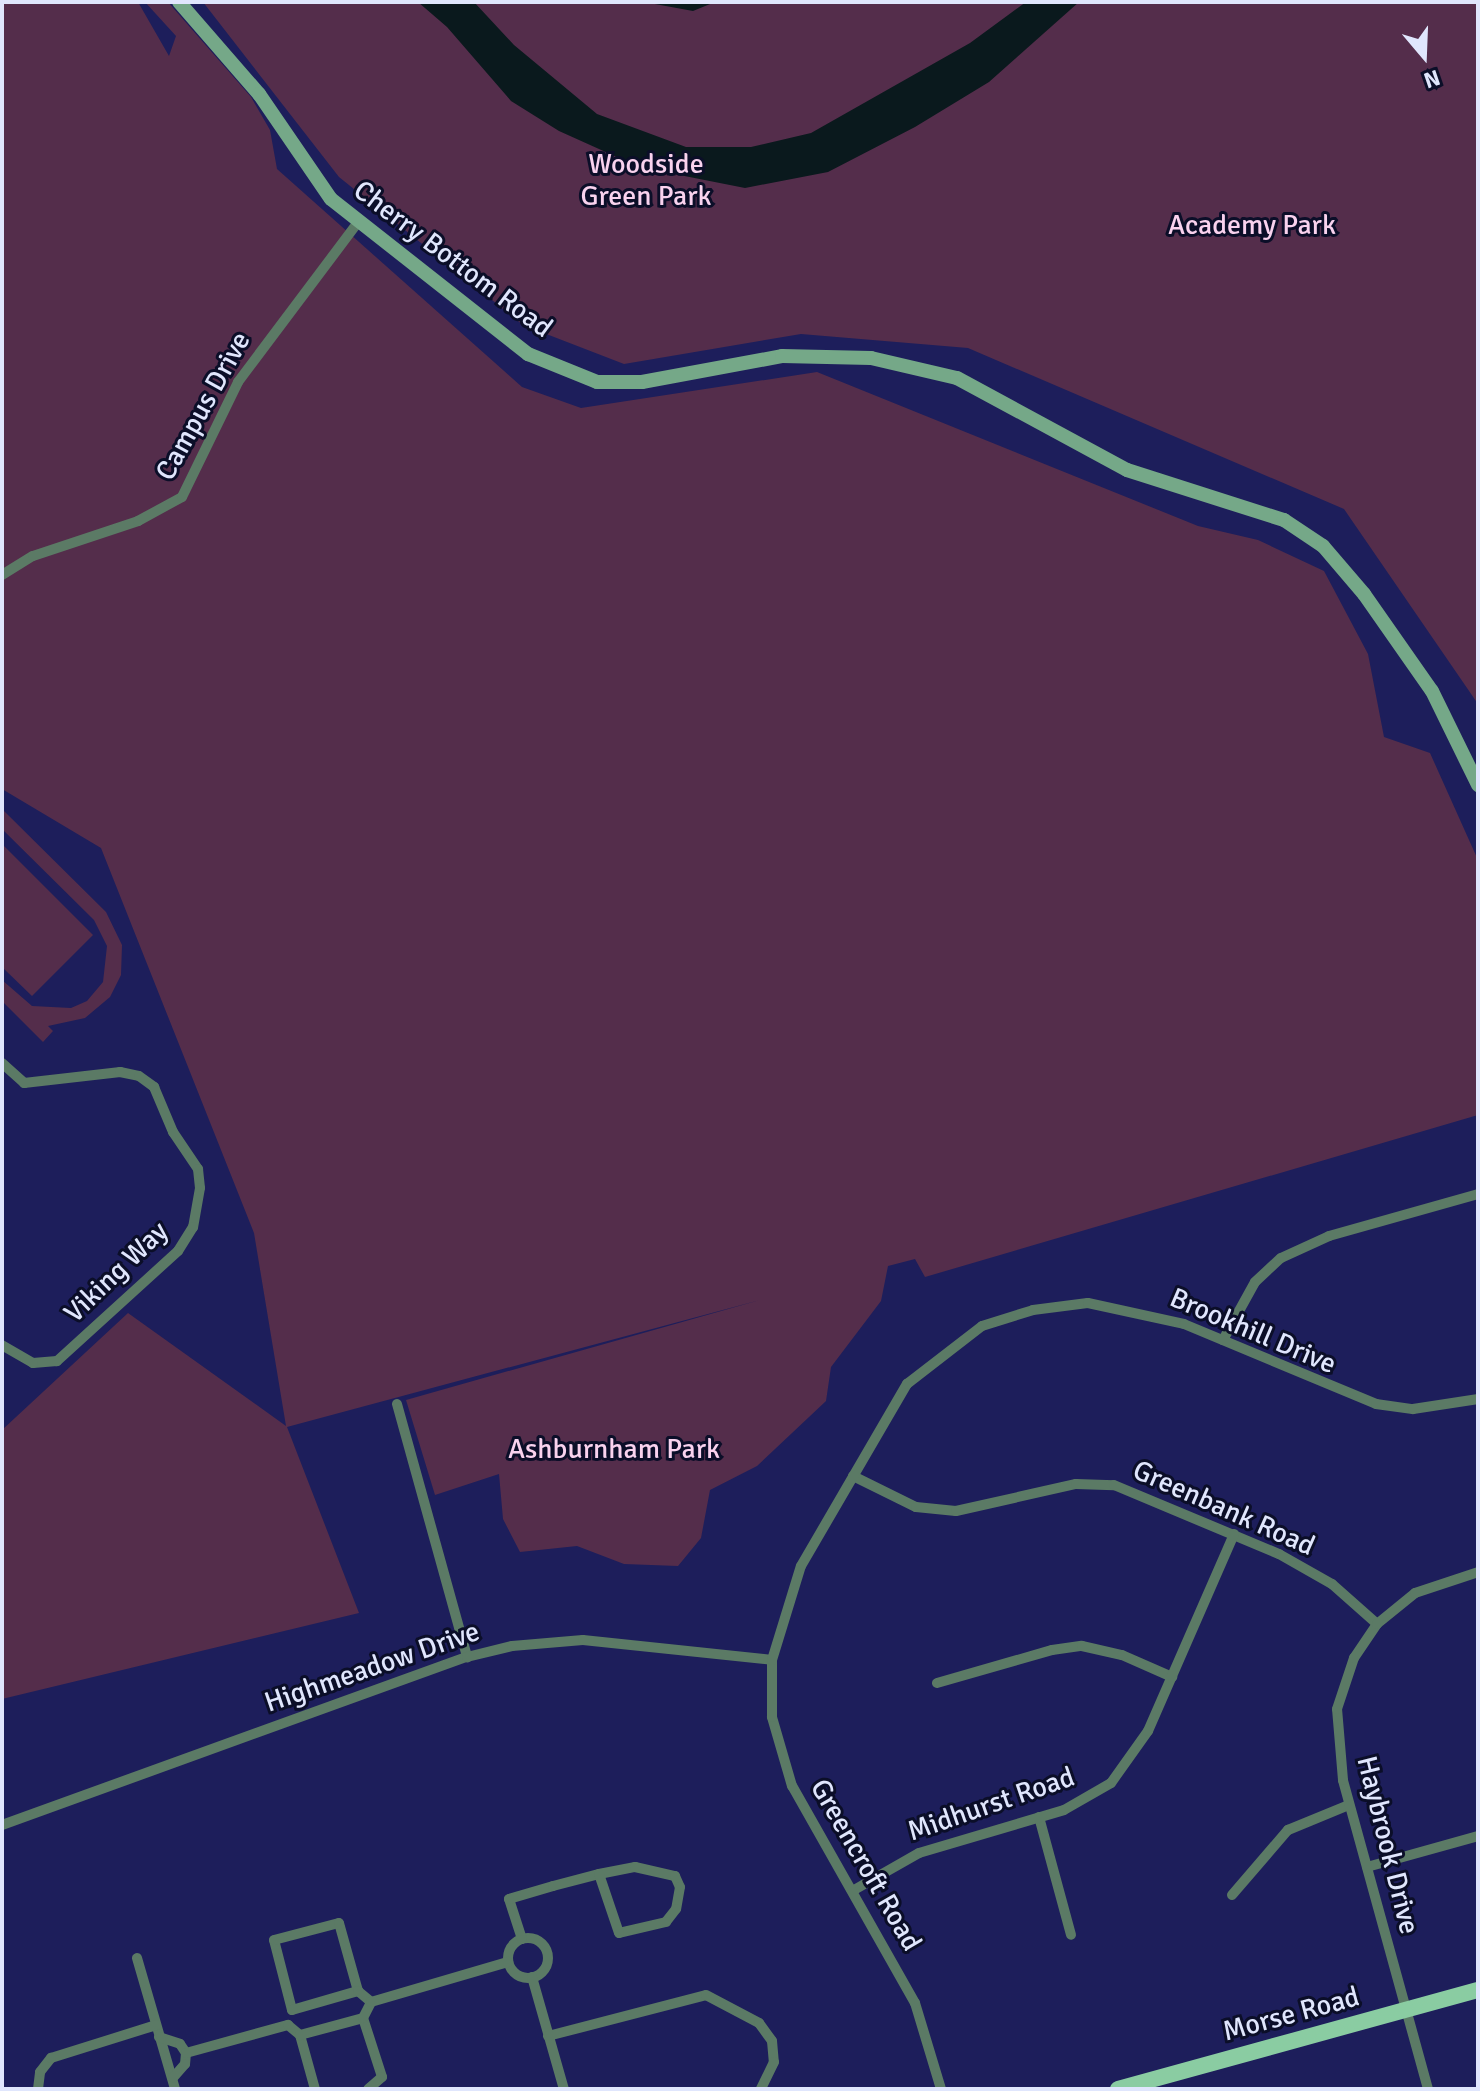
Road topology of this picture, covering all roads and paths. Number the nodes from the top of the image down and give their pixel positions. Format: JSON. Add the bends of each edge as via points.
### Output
{"nodes":[{"id":1,"x":179,"y":2,"type":"edge"},
{"id":2,"x":359,"y":221,"type":"junction"},
{"id":3,"x":2,"y":575,"type":"edge"},
{"id":4,"x":1478,"y":785,"type":"edge"},
{"id":5,"x":2,"y":1063,"type":"edge"},
{"id":6,"x":1478,"y":1194,"type":"edge"},
{"id":7,"x":1223,"y":1340,"type":"junction"},
{"id":8,"x":2,"y":1345,"type":"edge"},
{"id":9,"x":1478,"y":1399,"type":"edge"},
{"id":10,"x":397,"y":1404,"type":"dead end"},
{"id":11,"x":853,"y":1476,"type":"junction"},
{"id":12,"x":1234,"y":1534,"type":"junction"},
{"id":13,"x":1478,"y":1572,"type":"edge"},
{"id":14,"x":1377,"y":1624,"type":"junction"},
{"id":15,"x":467,"y":1657,"type":"junction"},
{"id":16,"x":772,"y":1660,"type":"junction"},
{"id":17,"x":1172,"y":1677,"type":"junction"},
{"id":18,"x":937,"y":1683,"type":"dead end"},
{"id":19,"x":1349,"y":1805,"type":"junction"},
{"id":20,"x":1039,"y":1817,"type":"junction"},
{"id":21,"x":2,"y":1825,"type":"edge"},
{"id":22,"x":1478,"y":1836,"type":"edge"},
{"id":23,"x":1367,"y":1867,"type":"junction"},
{"id":24,"x":599,"y":1874,"type":"junction"},
{"id":25,"x":854,"y":1890,"type":"junction"},
{"id":26,"x":1232,"y":1895,"type":"dead end"},
{"id":27,"x":1071,"y":1935,"type":"dead end"},
{"id":28,"x":522,"y":1939,"type":"junction"},
{"id":29,"x":137,"y":1958,"type":"dead end"},
{"id":30,"x":508,"y":1962,"type":"junction"},
{"id":31,"x":532,"y":1977,"type":"junction"},
{"id":32,"x":1478,"y":1990,"type":"edge"},
{"id":33,"x":358,"y":1991,"type":"junction"},
{"id":34,"x":371,"y":2002,"type":"junction"},
{"id":35,"x":292,"y":2010,"type":"junction"},
{"id":36,"x":1406,"y":2010,"type":"junction"},
{"id":37,"x":363,"y":2018,"type":"junction"},
{"id":38,"x":156,"y":2025,"type":"junction"},
{"id":39,"x":288,"y":2025,"type":"junction"},
{"id":40,"x":300,"y":2035,"type":"junction"},
{"id":41,"x":548,"y":2036,"type":"junction"},
{"id":42,"x":159,"y":2037,"type":"junction"},
{"id":43,"x":186,"y":2053,"type":"junction"},
{"id":44,"x":174,"y":2084,"type":"edge"},
{"id":45,"x":38,"y":2089,"type":"edge"},
{"id":46,"x":315,"y":2089,"type":"edge"},
{"id":47,"x":368,"y":2089,"type":"edge"},
{"id":48,"x":564,"y":2089,"type":"edge"},
{"id":49,"x":761,"y":2089,"type":"edge"},
{"id":50,"x":941,"y":2089,"type":"edge"},
{"id":51,"x":1118,"y":2089,"type":"edge"},
{"id":52,"x":1428,"y":2089,"type":"edge"}],
"edges":[{"from":1,"to":2,"type":"main road","name":"Cherry Bottom Road","via":[[259,94],[331,199]]},
{"from":2,"to":3,"type":"street","name":"Campus Drive","via":[[238,382],[182,497],[138,521],[33,556]]},
{"from":2,"to":4,"type":"main road","name":"Cherry Bottom Road","via":[[528,354],[597,382],[642,382],[782,356],[871,358],[957,378],[1127,470],[1284,520],[1323,546],[1364,594],[1432,691]]},
{"from":5,"to":8,"type":"street","name":"Viking Way","via":[[24,1083],[120,1072],[139,1076],[154,1087],[173,1132],[198,1169],[200,1188],[193,1227],[178,1251],[57,1361],[33,1363]]},
{"from":6,"to":7,"type":"street","via":[[1329,1236],[1281,1258],[1255,1282]]},
{"from":7,"to":9,"type":"street","name":"Brookhill Drive","via":[[1376,1404],[1413,1409]]},
{"from":7,"to":11,"type":"street","name":"Brookhill Drive","via":[[1140,1311],[1102,1305],[1059,1305],[1007,1316],[960,1340],[914,1377]]},
{"from":10,"to":15,"type":"street"},
{"from":11,"to":12,"type":"street","name":"Greenbank Road","via":[[916,1507],[956,1511],[1076,1484],[1114,1485]]},
{"from":11,"to":16,"type":"street","name":"Brookhill Drive","via":[[801,1566]]},
{"from":12,"to":14,"type":"street","name":"Greenbank Road","via":[[1332,1584]]},
{"from":12,"to":17,"type":"street","name":"Midhurst Road"},
{"from":13,"to":14,"type":"street","name":"Haybrook Drive","via":[[1415,1593]]},
{"from":14,"to":19,"type":"street","name":"Haybrook Drive","via":[[1354,1658],[1337,1709]]},
{"from":15,"to":16,"type":"street","name":"Highmeadow Drive","via":[[534,1641],[571,1639]]},
{"from":15,"to":21,"type":"street","name":"Highmeadow Drive"},
{"from":16,"to":25,"type":"street","name":"Greencroft Road","via":[[772,1717],[792,1786]]},
{"from":17,"to":18,"type":"street","via":[[1122,1655],[1082,1646]]},
{"from":17,"to":20,"type":"street","name":"Midhurst Road","via":[[1148,1731],[1111,1783],[1064,1810]]},
{"from":19,"to":23,"type":"street","name":"Haybrook Drive"},
{"from":19,"to":26,"type":"street","via":[[1288,1830]]},
{"from":20,"to":25,"type":"street","name":"Midhurst Road","via":[[919,1853]]},
{"from":20,"to":27,"type":"street"},
{"from":22,"to":23,"type":"street"},
{"from":23,"to":36,"type":"street","name":"Haybrook Drive"},
{"from":24,"to":24,"type":"street","via":[[635,1867],[675,1876],[680,1887],[676,1909],[666,1922],[619,1933]]},
{"from":24,"to":28,"type":"street","via":[[509,1899]]},
{"from":25,"to":50,"type":"street","name":"Greencroft Road","via":[[915,2003]]},
{"from":28,"to":30,"type":"street","via":[[509,1950]]},
{"from":28,"to":31,"type":"street","via":[[534,1939],[547,1953],[546,1965]]},
{"from":29,"to":38,"type":"street"},
{"from":30,"to":31,"type":"street","via":[[520,1976]]},
{"from":30,"to":34,"type":"street"},
{"from":31,"to":41,"type":"street"},
{"from":32,"to":36,"type":"main road","name":"Morse Road"},
{"from":33,"to":34,"type":"street"},
{"from":33,"to":35,"type":"street"},
{"from":33,"to":35,"type":"street","via":[[339,1923],[274,1940]]},
{"from":34,"to":37,"type":"street"},
{"from":35,"to":39,"type":"street"},
{"from":36,"to":51,"type":"main road","name":"Morse Road"},
{"from":36,"to":52,"type":"street","name":"Haybrook Drive"},
{"from":37,"to":40,"type":"street"},
{"from":37,"to":47,"type":"street","via":[[382,2077]]},
{"from":38,"to":42,"type":"street"},
{"from":38,"to":45,"type":"street","via":[[51,2058],[40,2072]]},
{"from":39,"to":40,"type":"street"},
{"from":39,"to":43,"type":"street"},
{"from":40,"to":46,"type":"street"},
{"from":41,"to":48,"type":"street"},
{"from":41,"to":49,"type":"street","via":[[706,1995],[759,2023],[772,2041],[774,2062]]},
{"from":42,"to":43,"type":"street","via":[[180,2044]]},
{"from":42,"to":44,"type":"street"},
{"from":43,"to":44,"type":"street"}]}
